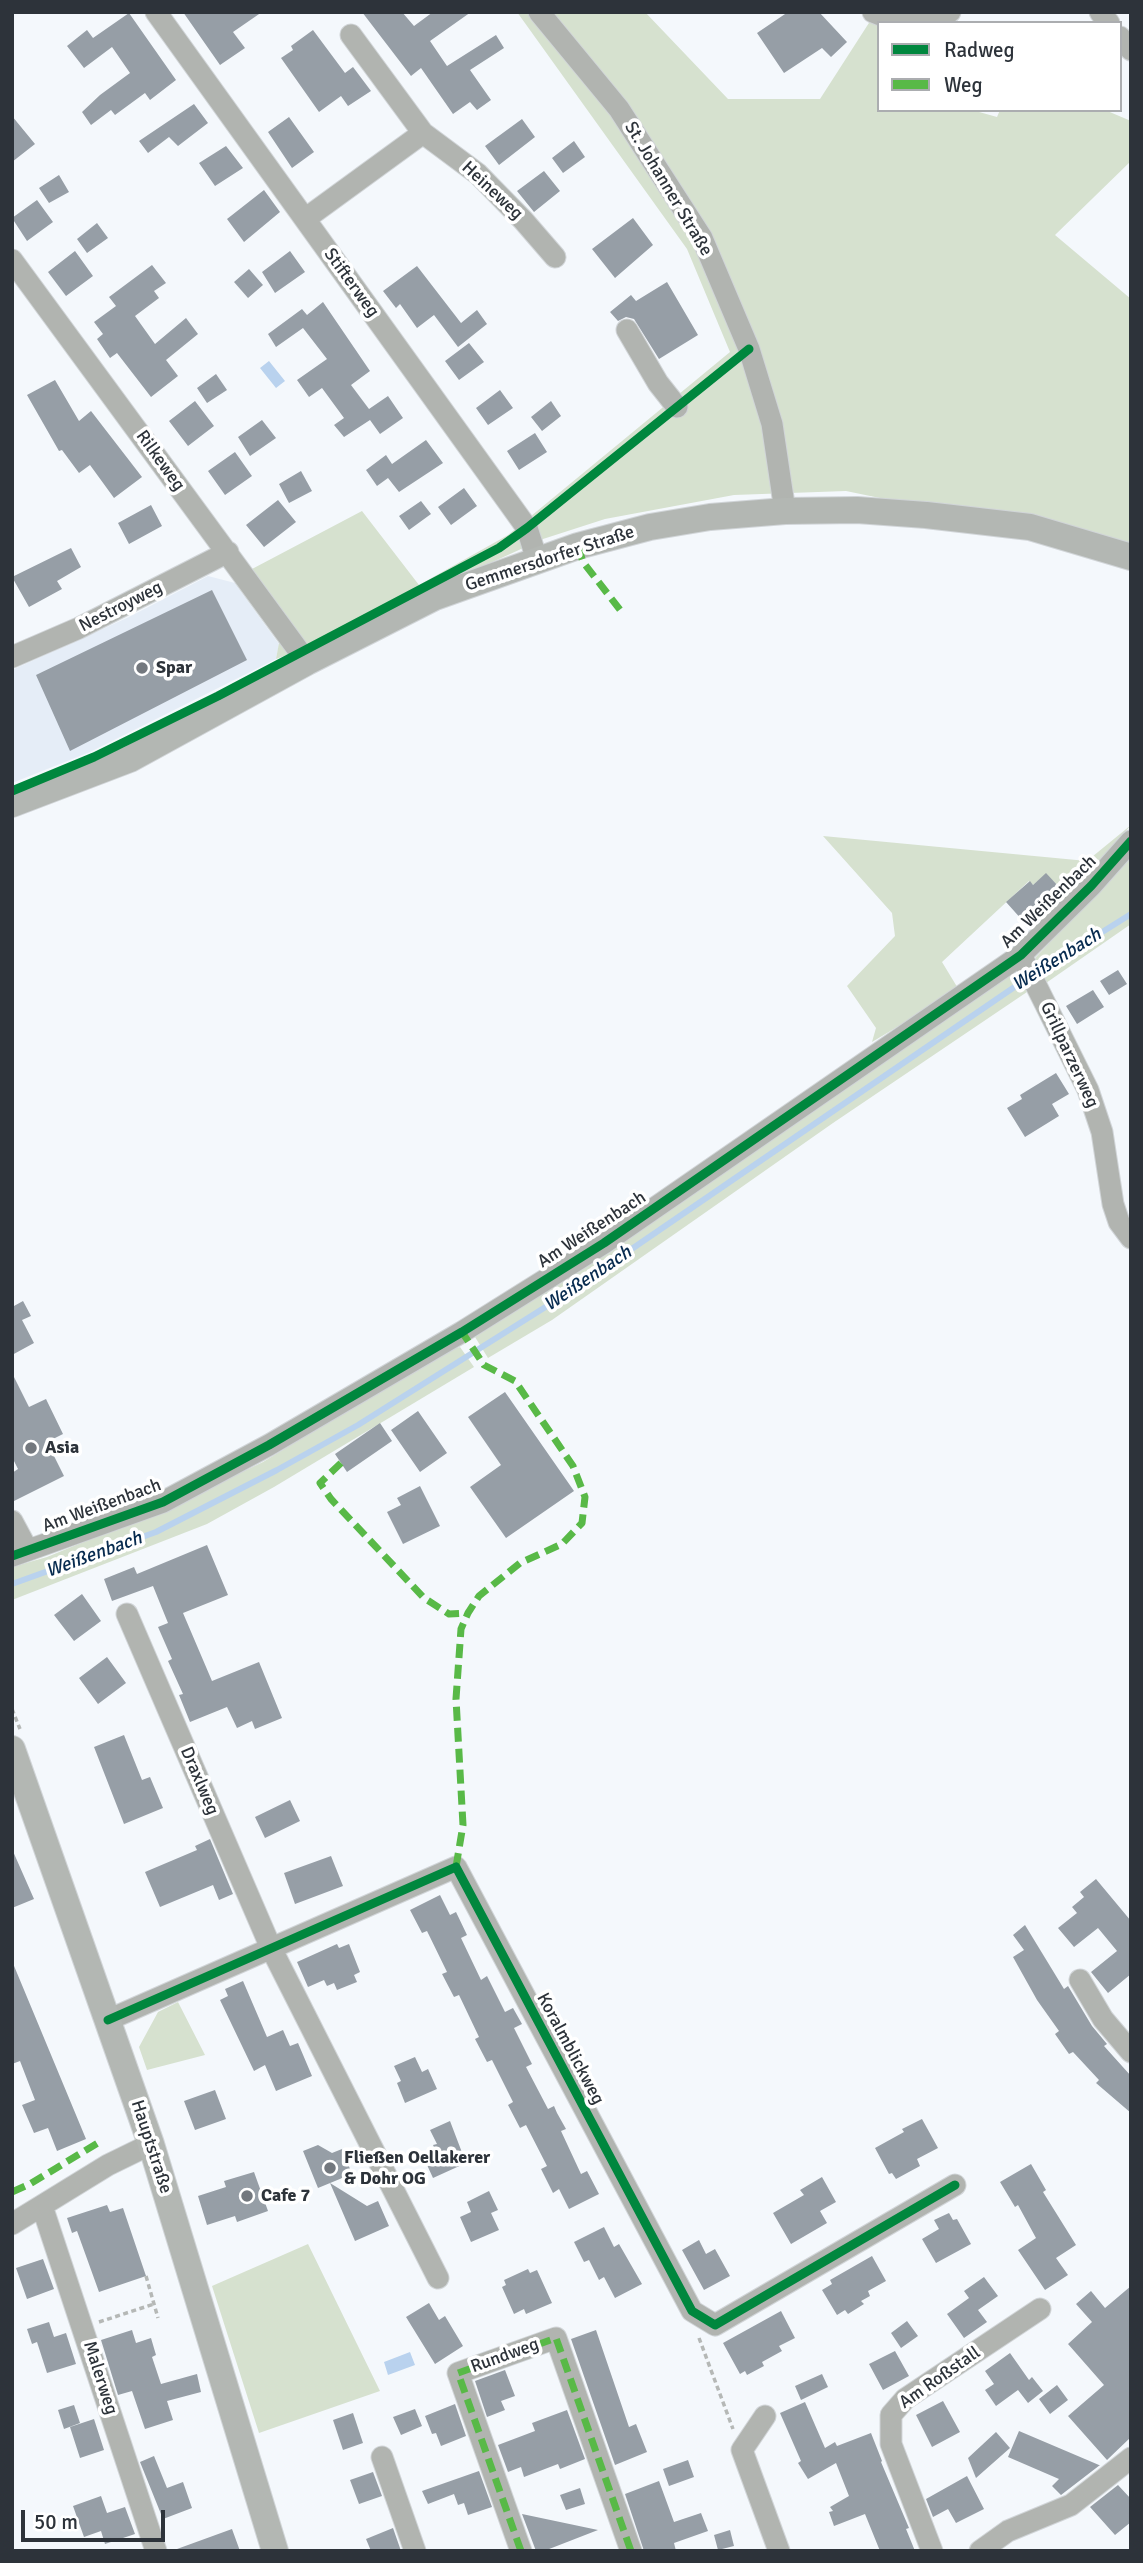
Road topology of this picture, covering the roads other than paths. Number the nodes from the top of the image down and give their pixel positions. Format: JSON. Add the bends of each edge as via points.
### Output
{"nodes":[{"id":1,"x":156,"y":12,"type":"edge"},
{"id":2,"x":539,"y":12,"type":"edge"},
{"id":3,"x":873,"y":12,"type":"edge"},
{"id":4,"x":950,"y":12,"type":"edge"},
{"id":5,"x":908,"y":21,"type":"edge"},
{"id":6,"x":925,"y":21,"type":"edge"},
{"id":7,"x":351,"y":35,"type":"dead end"},
{"id":8,"x":423,"y":133,"type":"junction"},
{"id":9,"x":305,"y":219,"type":"junction"},
{"id":10,"x":555,"y":257,"type":"dead end"},
{"id":11,"x":12,"y":260,"type":"edge"},
{"id":12,"x":627,"y":330,"type":"dead end"},
{"id":13,"x":677,"y":407,"type":"dead end"},
{"id":14,"x":785,"y":511,"type":"junction"},
{"id":15,"x":228,"y":552,"type":"junction"},
{"id":16,"x":1131,"y":557,"type":"edge"},
{"id":17,"x":537,"y":560,"type":"junction"},
{"id":18,"x":12,"y":657,"type":"edge"},
{"id":19,"x":307,"y":662,"type":"junction"},
{"id":20,"x":12,"y":804,"type":"edge"},
{"id":21,"x":1131,"y":841,"type":"edge"},
{"id":22,"x":1023,"y":958,"type":"junction"},
{"id":23,"x":1131,"y":1238,"type":"edge"},
{"id":24,"x":12,"y":1521,"type":"edge"},
{"id":25,"x":20,"y":1552,"type":"edge"},
{"id":26,"x":127,"y":1614,"type":"dead end"},
{"id":27,"x":12,"y":1749,"type":"edge"},
{"id":28,"x":271,"y":1948,"type":"junction"},
{"id":29,"x":1080,"y":1980,"type":"dead end"},
{"id":30,"x":108,"y":2020,"type":"junction"},
{"id":31,"x":1131,"y":2052,"type":"edge"},
{"id":32,"x":151,"y":2144,"type":"junction"},
{"id":33,"x":955,"y":2185,"type":"dead end"},
{"id":34,"x":43,"y":2206,"type":"junction"},
{"id":35,"x":12,"y":2224,"type":"edge"},
{"id":36,"x":438,"y":2278,"type":"dead end"},
{"id":37,"x":1040,"y":2309,"type":"dead end"},
{"id":38,"x":765,"y":2416,"type":"dead end"},
{"id":39,"x":382,"y":2457,"type":"dead end"},
{"id":40,"x":1131,"y":2458,"type":"edge"},
{"id":41,"x":156,"y":2551,"type":"edge"},
{"id":42,"x":275,"y":2551,"type":"edge"},
{"id":43,"x":415,"y":2551,"type":"edge"},
{"id":44,"x":521,"y":2551,"type":"edge"},
{"id":45,"x":631,"y":2551,"type":"edge"},
{"id":46,"x":779,"y":2551,"type":"edge"},
{"id":47,"x":932,"y":2551,"type":"edge"},
{"id":48,"x":980,"y":2551,"type":"edge"}],
"edges":[{"from":1,"to":9,"type":"street","name":"Stifterweg"},
{"from":2,"to":14,"type":"street","name":"St. Johanner Straße","via":[[619,109],[702,238],[753,361],[772,424]]},
{"from":3,"to":5,"type":"street"},
{"from":4,"to":6,"type":"street"},
{"from":7,"to":8,"type":"street","name":"Heineweg"},
{"from":8,"to":9,"type":"street"},
{"from":8,"to":10,"type":"street","name":"Heineweg","via":[[478,174]]},
{"from":9,"to":17,"type":"street","name":"Stifterweg","via":[[527,528]]},
{"from":11,"to":15,"type":"street","name":"Rilkeweg"},
{"from":12,"to":13,"type":"street"},
{"from":14,"to":16,"type":"main road","name":"Gemmersdorfer Straße","via":[[926,514],[1030,527]]},
{"from":14,"to":17,"type":"main road","name":"Gemmersdorfer Straße","via":[[650,527]]},
{"from":15,"to":18,"type":"street","name":"Nestroyweg"},
{"from":15,"to":19,"type":"street","name":"Rilkeweg"},
{"from":17,"to":19,"type":"main road","name":"Gemmersdorfer Straße","via":[[435,597]]},
{"from":19,"to":20,"type":"main road","name":"Gemmersdorfer Straße","via":[[130,759]]},
{"from":21,"to":22,"type":"street","name":"Am Weißenbach"},
{"from":22,"to":23,"type":"street","name":"Grillparzerweg","via":[[1088,1090],[1102,1132],[1113,1204]]},
{"from":22,"to":25,"type":"street","name":"Am Weißenbach","via":[[604,1243],[462,1332],[269,1446],[163,1502]]},
{"from":24,"to":25,"type":"street","name":"Am Weißenbach"},
{"from":26,"to":28,"type":"street","name":"Draxlweg"},
{"from":27,"to":30,"type":"main road","name":"Hauptstraße"},
{"from":28,"to":30,"type":"street","name":"Koralmblickweg"},
{"from":28,"to":33,"type":"street","name":"Koralmblickweg","via":[[456,1867],[692,2311],[715,2325]]},
{"from":28,"to":36,"type":"street"},
{"from":29,"to":31,"type":"street","via":[[1103,2019]]},
{"from":30,"to":32,"type":"main road","name":"Hauptstraße"},
{"from":32,"to":34,"type":"street"},
{"from":32,"to":42,"type":"main road","name":"Hauptstraße"},
{"from":34,"to":35,"type":"street"},
{"from":34,"to":41,"type":"street","name":"Malerweg"},
{"from":37,"to":47,"type":"street","name":"Am Roßstall","via":[[905,2399],[891,2415],[891,2444]]},
{"from":38,"to":46,"type":"street","via":[[742,2450]]},
{"from":39,"to":43,"type":"street"},
{"from":40,"to":48,"type":"street","via":[[1071,2505],[1008,2531]]},
{"from":44,"to":45,"type":"street","name":"Rundweg","via":[[458,2373],[556,2338]]}]}
